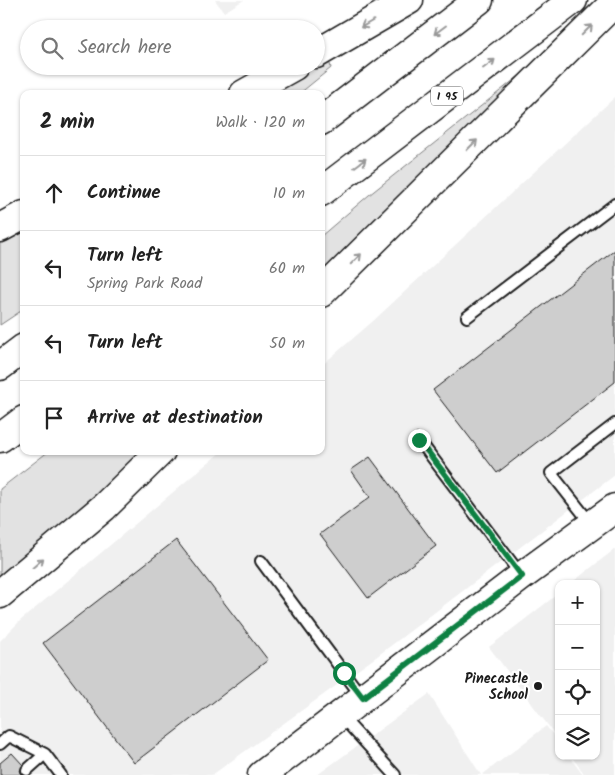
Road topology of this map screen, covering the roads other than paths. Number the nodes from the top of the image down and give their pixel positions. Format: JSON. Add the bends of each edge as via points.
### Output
{"nodes":[{"id":1,"x":409,"y":0,"type":"edge"},
{"id":2,"x":479,"y":0,"type":"edge"},
{"id":3,"x":573,"y":0,"type":"edge"},
{"id":4,"x":615,"y":2,"type":"edge"},
{"id":5,"x":325,"y":49,"type":"edge"},
{"id":6,"x":278,"y":75,"type":"edge"},
{"id":7,"x":251,"y":90,"type":"edge"},
{"id":8,"x":325,"y":117,"type":"edge"},
{"id":9,"x":325,"y":189,"type":"edge"},
{"id":10,"x":615,"y":204,"type":"edge"},
{"id":11,"x":20,"y":217,"type":"edge"},
{"id":12,"x":0,"y":228,"type":"edge"},
{"id":13,"x":325,"y":289,"type":"edge"},
{"id":14,"x":467,"y":318,"type":"dead end"},
{"id":15,"x":20,"y":351,"type":"edge"},
{"id":16,"x":0,"y":366,"type":"edge"},
{"id":17,"x":20,"y":423,"type":"edge"},
{"id":18,"x":615,"y":424,"type":"edge"},
{"id":19,"x":0,"y":438,"type":"edge"},
{"id":20,"x":419,"y":440,"type":"dead end"},
{"id":21,"x":157,"y":455,"type":"edge"},
{"id":22,"x":615,"y":508,"type":"edge"},
{"id":23,"x":592,"y":526,"type":"junction"},
{"id":24,"x":261,"y":561,"type":"dead end"},
{"id":25,"x":522,"y":576,"type":"junction"},
{"id":26,"x":0,"y":594,"type":"edge"},
{"id":27,"x":363,"y":698,"type":"junction"},
{"id":28,"x":340,"y":715,"type":"junction"},
{"id":29,"x":0,"y":744,"type":"edge"},
{"id":30,"x":45,"y":754,"type":"junction"},
{"id":31,"x":27,"y":770,"type":"dead end"},
{"id":32,"x":61,"y":775,"type":"edge"},
{"id":33,"x":262,"y":775,"type":"edge"},
{"id":34,"x":395,"y":775,"type":"edge"}],
"edges":[{"from":1,"to":5,"type":"main road","one_way":true},
{"from":2,"to":8,"type":"main road","one_way":true},
{"from":9,"to":3,"type":"main road","number":"I 95","one_way":true},
{"from":13,"to":4,"type":"main road","one_way":true},
{"from":6,"to":7,"type":"main road"},
{"from":10,"to":14,"type":"lane"},
{"from":11,"to":12,"type":"main road"},
{"from":15,"to":16,"type":"main road"},
{"from":17,"to":19,"type":"main road"},
{"from":18,"to":23,"type":"lane","via":[[551,473]]},
{"from":20,"to":25,"type":"lane"},
{"from":26,"to":21,"type":"main road","one_way":true,"via":[[104,507]]},
{"from":22,"to":23,"type":"main road"},
{"from":23,"to":25,"type":"main road"},
{"from":24,"to":27,"type":"lane"},
{"from":25,"to":27,"type":"main road"},
{"from":27,"to":28,"type":"main road"},
{"from":28,"to":33,"type":"main road"},
{"from":28,"to":34,"type":"lane"},
{"from":29,"to":30,"type":"lane","via":[[9,736]]},
{"from":30,"to":31,"type":"lane"},
{"from":30,"to":32,"type":"lane"}]}
